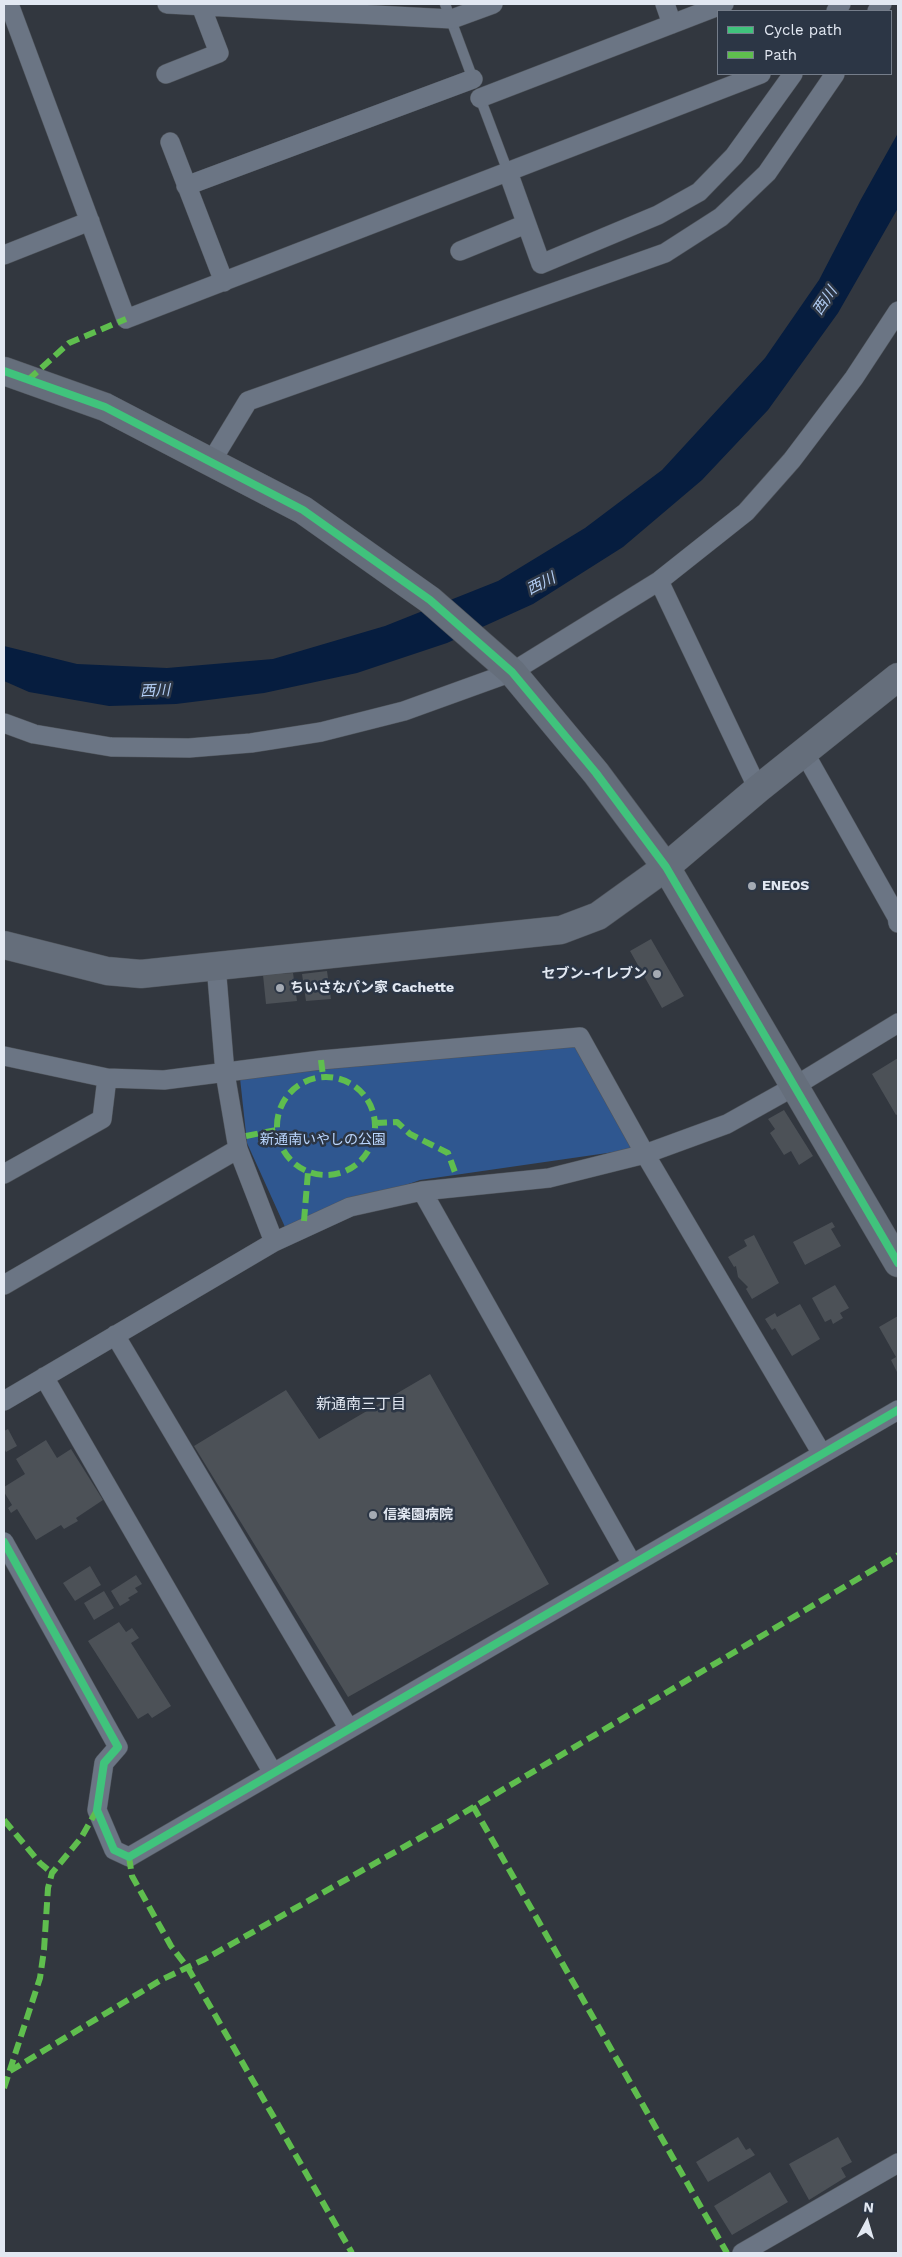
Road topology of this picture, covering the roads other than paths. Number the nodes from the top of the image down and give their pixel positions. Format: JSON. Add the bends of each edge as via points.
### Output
{"nodes":[{"id":1,"x":9,"y":4,"type":"edge"},
{"id":2,"x":167,"y":4,"type":"edge"},
{"id":3,"x":493,"y":4,"type":"edge"},
{"id":4,"x":665,"y":4,"type":"edge"},
{"id":5,"x":724,"y":4,"type":"edge"},
{"id":6,"x":202,"y":6,"type":"junction"},
{"id":7,"x":448,"y":12,"type":"edge"},
{"id":8,"x":672,"y":24,"type":"junction"},
{"id":9,"x":166,"y":74,"type":"dead end"},
{"id":10,"x":758,"y":75,"type":"edge"},
{"id":11,"x":793,"y":75,"type":"edge"},
{"id":12,"x":834,"y":75,"type":"edge"},
{"id":13,"x":473,"y":79,"type":"junction"},
{"id":14,"x":480,"y":98,"type":"junction"},
{"id":15,"x":170,"y":142,"type":"dead end"},
{"id":16,"x":508,"y":172,"type":"junction"},
{"id":17,"x":186,"y":186,"type":"junction"},
{"id":18,"x":90,"y":221,"type":"junction"},
{"id":19,"x":526,"y":224,"type":"junction"},
{"id":20,"x":460,"y":251,"type":"dead end"},
{"id":21,"x":4,"y":255,"type":"edge"},
{"id":22,"x":224,"y":282,"type":"junction"},
{"id":23,"x":898,"y":311,"type":"edge"},
{"id":24,"x":4,"y":371,"type":"edge"},
{"id":25,"x":211,"y":462,"type":"junction"},
{"id":26,"x":659,"y":581,"type":"junction"},
{"id":27,"x":512,"y":672,"type":"junction"},
{"id":28,"x":898,"y":678,"type":"edge"},
{"id":29,"x":4,"y":723,"type":"edge"},
{"id":30,"x":804,"y":752,"type":"junction"},
{"id":31,"x":758,"y":789,"type":"junction"},
{"id":32,"x":666,"y":867,"type":"junction"},
{"id":33,"x":898,"y":923,"type":"edge"},
{"id":34,"x":4,"y":945,"type":"edge"},
{"id":35,"x":216,"y":965,"type":"junction"},
{"id":36,"x":898,"y":1023,"type":"edge"},
{"id":37,"x":4,"y":1056,"type":"edge"},
{"id":38,"x":225,"y":1073,"type":"junction"},
{"id":39,"x":107,"y":1078,"type":"junction"},
{"id":40,"x":794,"y":1086,"type":"junction"},
{"id":41,"x":238,"y":1149,"type":"junction"},
{"id":42,"x":645,"y":1154,"type":"junction"},
{"id":43,"x":4,"y":1174,"type":"edge"},
{"id":44,"x":422,"y":1191,"type":"junction"},
{"id":45,"x":274,"y":1242,"type":"junction"},
{"id":46,"x":898,"y":1263,"type":"edge"},
{"id":47,"x":4,"y":1285,"type":"edge"},
{"id":48,"x":115,"y":1335,"type":"junction"},
{"id":49,"x":44,"y":1377,"type":"junction"},
{"id":50,"x":6,"y":1395,"type":"edge"},
{"id":51,"x":898,"y":1410,"type":"edge"},
{"id":52,"x":822,"y":1454,"type":"junction"},
{"id":53,"x":4,"y":1542,"type":"edge"},
{"id":54,"x":632,"y":1564,"type":"junction"},
{"id":55,"x":349,"y":1729,"type":"junction"},
{"id":56,"x":273,"y":1773,"type":"junction"},
{"id":57,"x":898,"y":2164,"type":"edge"},
{"id":58,"x":742,"y":2253,"type":"edge"}],
"edges":[{"from":1,"to":18,"type":"street"},
{"from":2,"to":6,"type":"street"},
{"from":3,"to":7,"type":"street"},
{"from":4,"to":8,"type":"street"},
{"from":5,"to":8,"type":"street"},
{"from":6,"to":7,"type":"street"},
{"from":6,"to":9,"type":"street","via":[[219,53]]},
{"from":7,"to":13,"type":"lane"},
{"from":8,"to":14,"type":"street"},
{"from":10,"to":16,"type":"street"},
{"from":11,"to":19,"type":"street","via":[[734,156],[699,192],[658,215],[541,264]]},
{"from":12,"to":25,"type":"street","via":[[767,173],[721,217],[673,248],[248,401]]},
{"from":13,"to":14,"type":"lane"},
{"from":13,"to":17,"type":"street"},
{"from":14,"to":16,"type":"lane"},
{"from":15,"to":17,"type":"street"},
{"from":16,"to":19,"type":"street"},
{"from":16,"to":22,"type":"street"},
{"from":17,"to":22,"type":"street"},
{"from":18,"to":21,"type":"street"},
{"from":18,"to":22,"type":"street","via":[[126,319]]},
{"from":19,"to":20,"type":"street"},
{"from":23,"to":26,"type":"street","via":[[854,378],[792,460],[746,512]]},
{"from":24,"to":25,"type":"street","via":[[106,407]]},
{"from":25,"to":27,"type":"street","via":[[303,510],[430,600]]},
{"from":26,"to":27,"type":"street"},
{"from":26,"to":31,"type":"street"},
{"from":27,"to":29,"type":"street","via":[[404,711],[322,732],[251,743],[190,748],[111,747],[34,734]]},
{"from":27,"to":32,"type":"street","via":[[596,773]]},
{"from":28,"to":30,"type":"street"},
{"from":30,"to":31,"type":"street"},
{"from":30,"to":33,"type":"street"},
{"from":31,"to":32,"type":"street"},
{"from":32,"to":35,"type":"street","via":[[598,916],[561,930]]},
{"from":32,"to":40,"type":"street"},
{"from":34,"to":35,"type":"street","via":[[107,971],[141,974]]},
{"from":35,"to":38,"type":"street"},
{"from":36,"to":40,"type":"street"},
{"from":37,"to":39,"type":"street"},
{"from":38,"to":39,"type":"street","via":[[164,1080]]},
{"from":38,"to":41,"type":"street"},
{"from":38,"to":42,"type":"street","via":[[321,1060],[580,1037]]},
{"from":39,"to":43,"type":"street","via":[[102,1119]]},
{"from":40,"to":42,"type":"street","via":[[727,1124]]},
{"from":40,"to":46,"type":"street"},
{"from":41,"to":45,"type":"street"},
{"from":41,"to":47,"type":"street"},
{"from":42,"to":44,"type":"street","via":[[549,1178]]},
{"from":42,"to":52,"type":"street"},
{"from":44,"to":45,"type":"street","via":[[350,1207]]},
{"from":44,"to":54,"type":"street"},
{"from":45,"to":48,"type":"street"},
{"from":48,"to":49,"type":"street"},
{"from":48,"to":55,"type":"street"},
{"from":49,"to":50,"type":"street"},
{"from":49,"to":56,"type":"street"},
{"from":51,"to":52,"type":"street"},
{"from":52,"to":54,"type":"street"},
{"from":53,"to":56,"type":"street","via":[[118,1747],[104,1763],[97,1810],[114,1850],[129,1857]]},
{"from":54,"to":55,"type":"street"},
{"from":55,"to":56,"type":"street"},
{"from":57,"to":58,"type":"street"}]}
